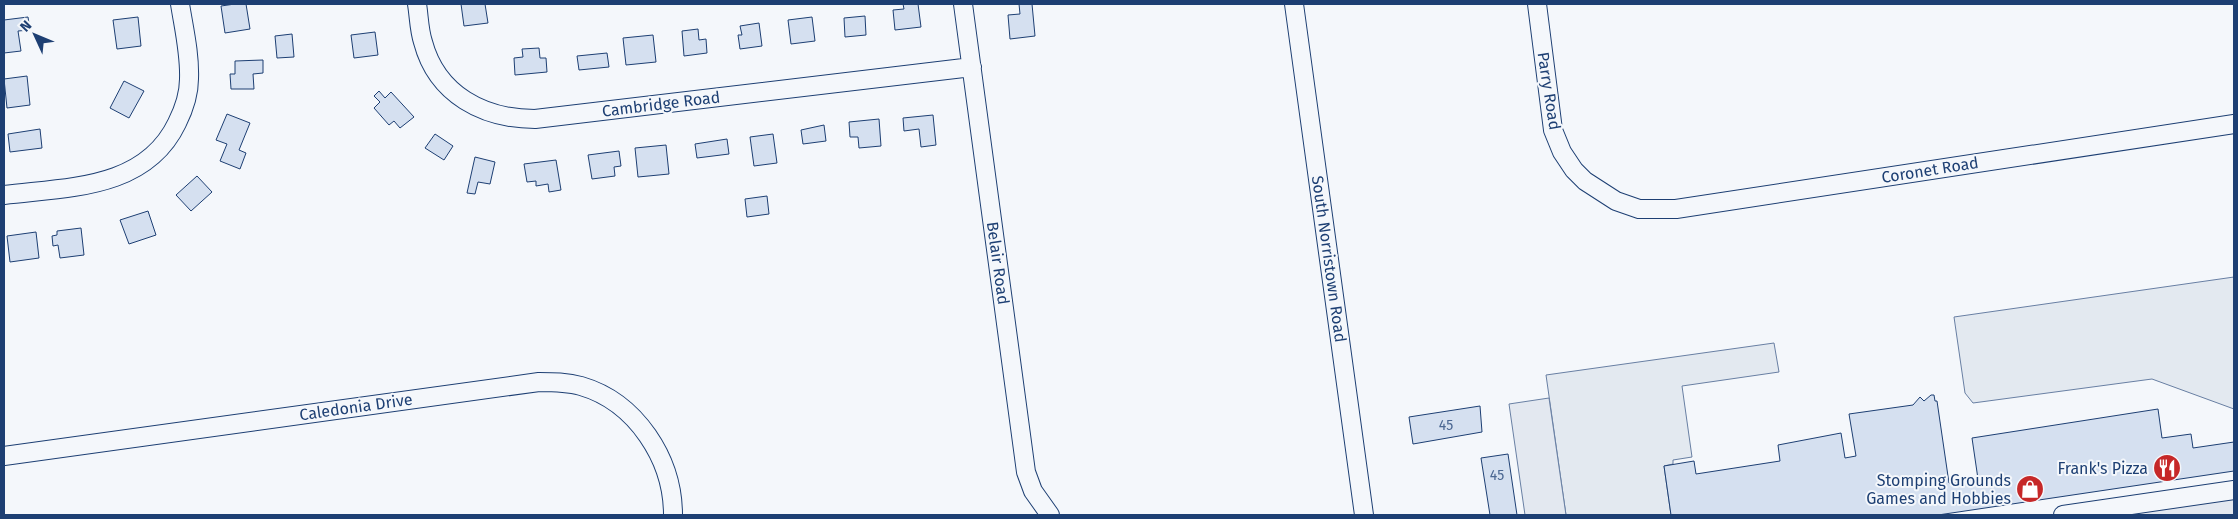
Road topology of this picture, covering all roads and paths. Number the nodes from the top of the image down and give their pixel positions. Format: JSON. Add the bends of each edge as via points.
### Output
{"nodes":[{"id":1,"x":180,"y":4,"type":"edge"},
{"id":2,"x":418,"y":4,"type":"edge"},
{"id":3,"x":963,"y":4,"type":"edge"},
{"id":4,"x":1294,"y":4,"type":"edge"},
{"id":5,"x":1536,"y":4,"type":"edge"},
{"id":6,"x":972,"y":67,"type":"junction"},
{"id":7,"x":2234,"y":124,"type":"edge"},
{"id":8,"x":4,"y":195,"type":"edge"},
{"id":9,"x":1627,"y":204,"type":"joint"},
{"id":10,"x":4,"y":456,"type":"edge"},
{"id":11,"x":2234,"y":490,"type":"edge"},
{"id":12,"x":673,"y":515,"type":"edge"},
{"id":13,"x":1050,"y":515,"type":"edge"},
{"id":14,"x":1364,"y":515,"type":"edge"},
{"id":15,"x":2063,"y":515,"type":"edge"}],
"edges":[{"from":1,"to":8,"type":"street","via":[[189,82],[183,112],[164,146],[138,168],[113,179]]},
{"from":2,"to":6,"type":"street","name":"Cambridge Road","via":[[422,41],[439,75],[471,105],[513,119]]},
{"from":3,"to":6,"type":"street","name":"Belair Road"},
{"from":4,"to":14,"type":"street","name":"South Norristown Road"},
{"from":5,"to":9,"type":"street","name":"Parry Road","via":[[1554,130],[1562,152],[1585,181],[1603,194]]},
{"from":6,"to":13,"type":"street","name":"Belair Road","via":[[1026,472],[1033,491]]},
{"from":7,"to":9,"type":"street","name":"Coronet Road","via":[[1676,209],[1652,210]]},
{"from":10,"to":12,"type":"street","name":"Caledonia Drive","via":[[520,384],[556,382],[596,392],[625,410],[643,428],[666,476]]},
{"from":11,"to":15,"type":"street"}]}
